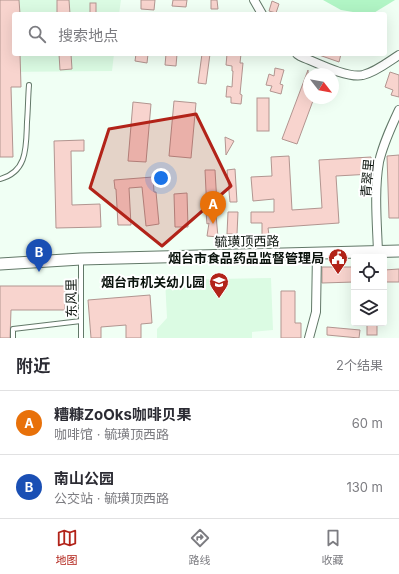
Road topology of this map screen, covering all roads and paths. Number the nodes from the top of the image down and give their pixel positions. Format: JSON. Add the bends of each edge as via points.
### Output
{"nodes":[{"id":1,"x":254,"y":0,"type":"edge"},
{"id":2,"x":261,"y":12,"type":"edge"},
{"id":3,"x":399,"y":55,"type":"edge"},
{"id":4,"x":300,"y":56,"type":"edge"},
{"id":5,"x":28,"y":85,"type":"dead end"},
{"id":6,"x":399,"y":110,"type":"edge"},
{"id":7,"x":0,"y":179,"type":"edge"},
{"id":8,"x":399,"y":251,"type":"edge"},
{"id":9,"x":378,"y":252,"type":"junction"},
{"id":10,"x":317,"y":253,"type":"junction"},
{"id":11,"x":80,"y":259,"type":"junction"},
{"id":12,"x":0,"y":264,"type":"edge"},
{"id":13,"x":81,"y":320,"type":"junction"},
{"id":14,"x":13,"y":338,"type":"edge"},
{"id":15,"x":81,"y":338,"type":"edge"},
{"id":16,"x":309,"y":338,"type":"edge"}],
"edges":[{"from":1,"to":2,"type":"street"},
{"from":3,"to":4,"type":"street","via":[[371,73],[359,76]]},
{"from":5,"to":7,"type":"lane","via":[[26,152],[20,166],[8,177]]},
{"from":6,"to":9,"type":"street","name":"青翠里","via":[[385,144],[377,181]]},
{"from":8,"to":9,"type":"main road","name":"毓璜顶西路"},
{"from":9,"to":10,"type":"main road","name":"毓璜顶西路"},
{"from":10,"to":11,"type":"main road","name":"毓璜顶西路"},
{"from":10,"to":16,"type":"street","via":[[316,312]]},
{"from":11,"to":12,"type":"main road","name":"毓璜顶西路"},
{"from":11,"to":13,"type":"lane","name":"东风里"},
{"from":13,"to":14,"type":"lane","via":[[13,328]]},
{"from":13,"to":15,"type":"lane","name":"东风里"}]}
